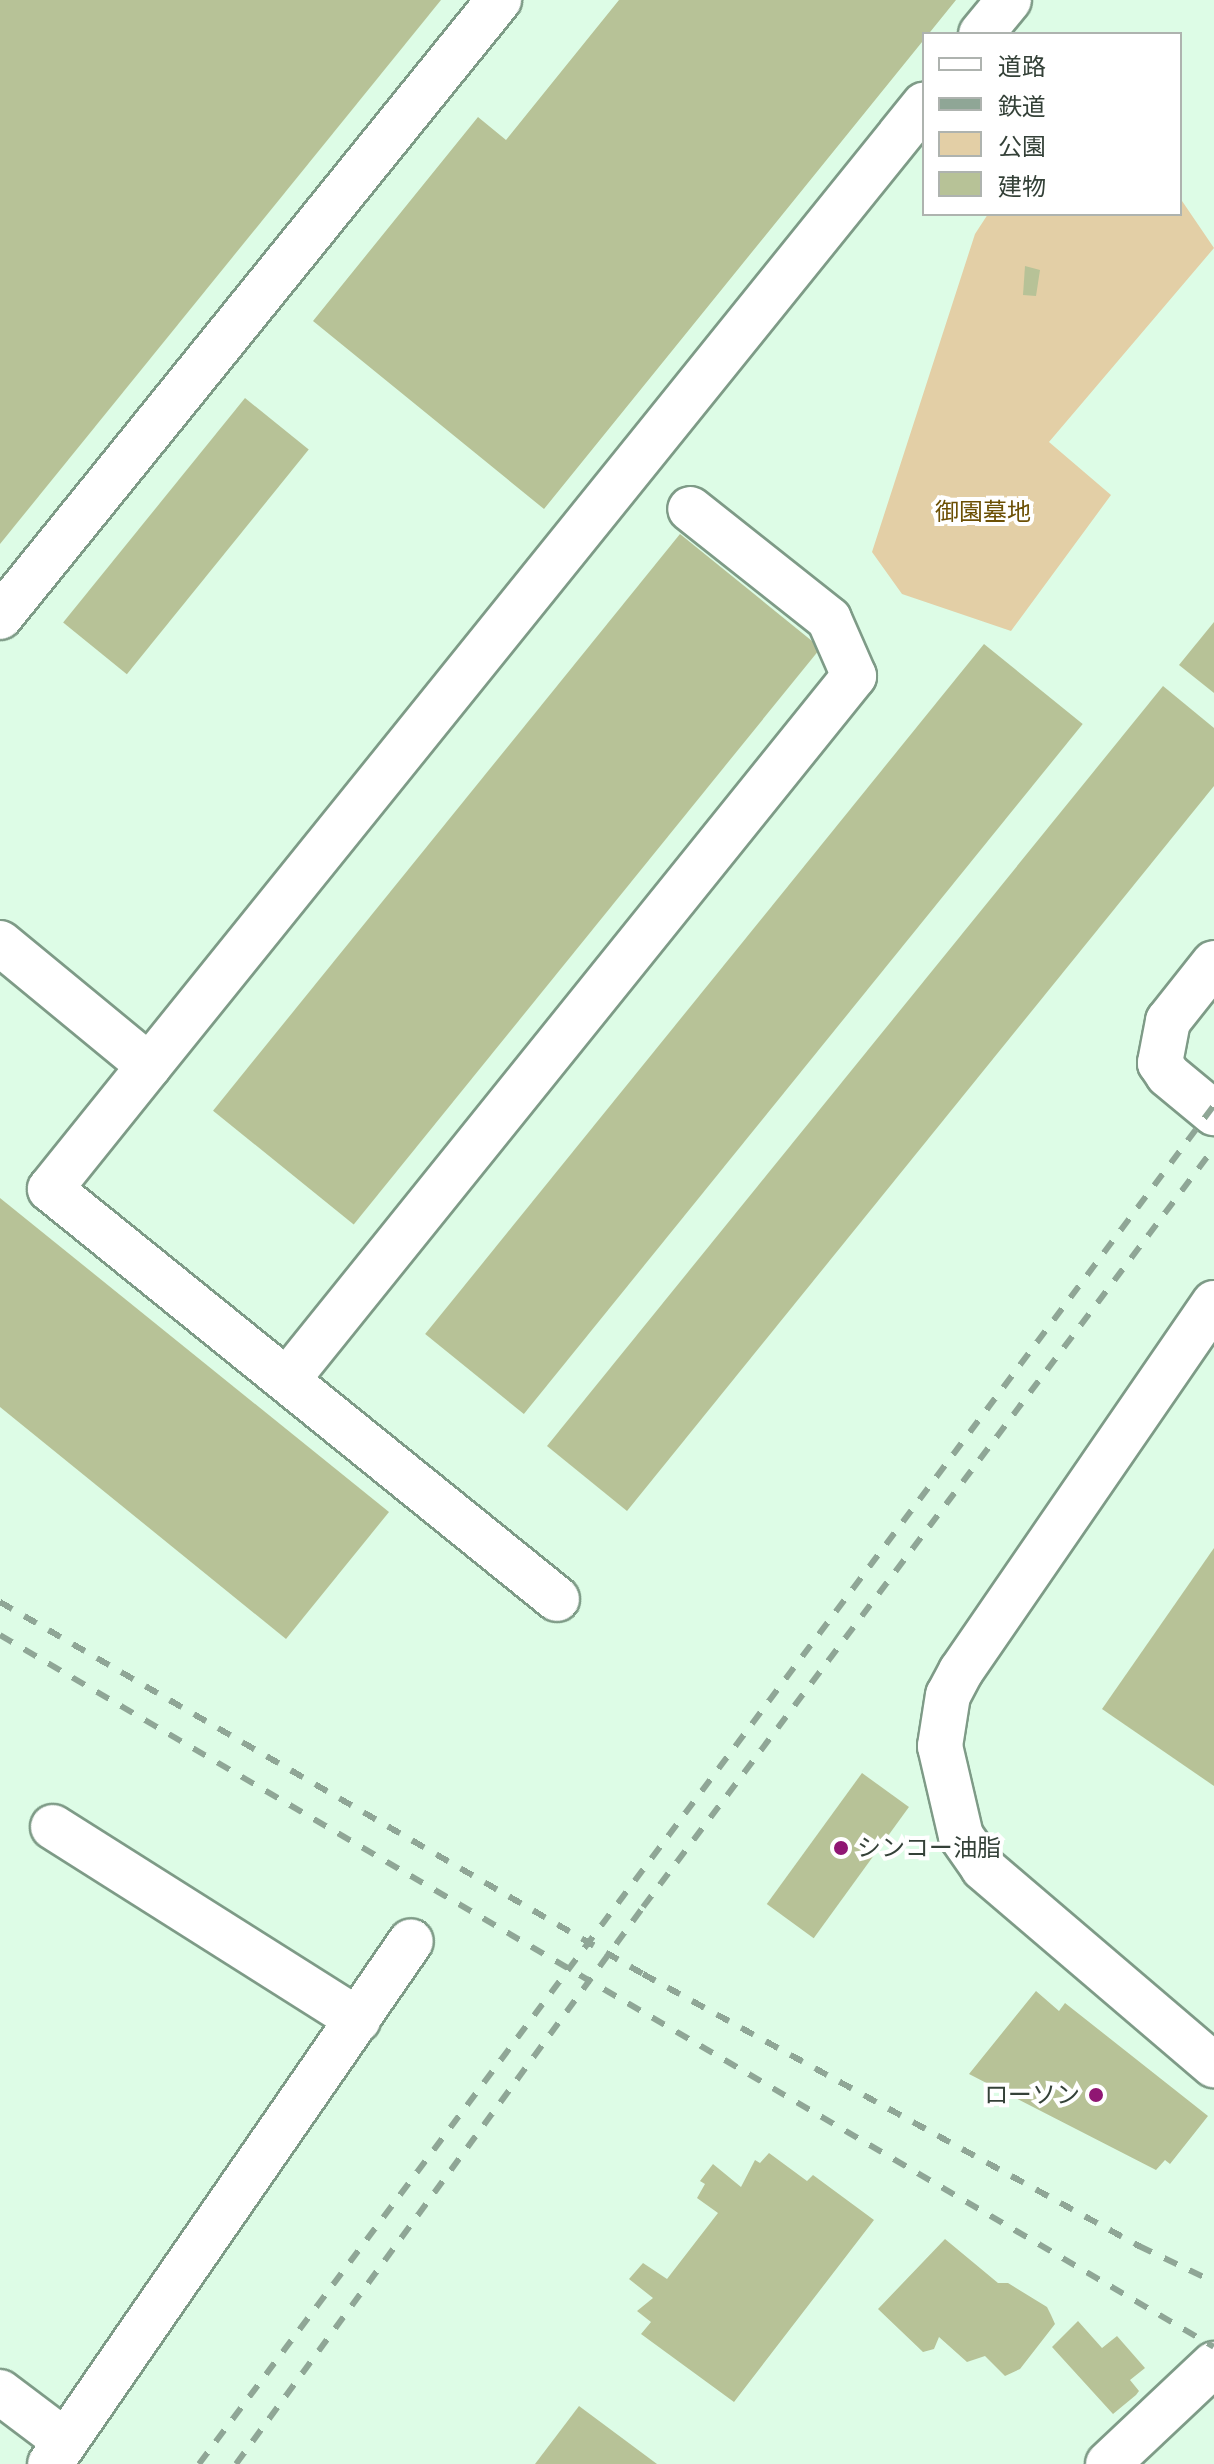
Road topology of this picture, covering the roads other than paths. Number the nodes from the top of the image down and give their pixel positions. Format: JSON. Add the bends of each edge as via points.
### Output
{"nodes":[{"id":1,"x":499,"y":0,"type":"edge"},
{"id":2,"x":1009,"y":0,"type":"edge"},
{"id":3,"x":983,"y":32,"type":"edge"},
{"id":4,"x":922,"y":107,"type":"edge"},
{"id":5,"x":690,"y":509,"type":"dead end"},
{"id":6,"x":0,"y":617,"type":"edge"},
{"id":7,"x":0,"y":943,"type":"edge"},
{"id":8,"x":1214,"y":963,"type":"edge"},
{"id":9,"x":149,"y":1066,"type":"junction"},
{"id":10,"x":1214,"y":1113,"type":"edge"},
{"id":11,"x":1214,"y":1303,"type":"edge"},
{"id":12,"x":287,"y":1380,"type":"junction"},
{"id":13,"x":557,"y":1599,"type":"dead end"},
{"id":14,"x":53,"y":1827,"type":"dead end"},
{"id":15,"x":411,"y":1941,"type":"dead end"},
{"id":16,"x":358,"y":2020,"type":"junction"},
{"id":17,"x":1214,"y":2065,"type":"edge"},
{"id":18,"x":1206,"y":2384,"type":"edge"},
{"id":19,"x":0,"y":2392,"type":"edge"},
{"id":20,"x":58,"y":2453,"type":"edge"},
{"id":21,"x":1108,"y":2464,"type":"edge"}],
"edges":[{"from":1,"to":6,"type":"street"},
{"from":2,"to":3,"type":"street"},
{"from":4,"to":9,"type":"street"},
{"from":5,"to":12,"type":"street","via":[[829,619],[854,676]]},
{"from":7,"to":9,"type":"street"},
{"from":8,"to":10,"type":"street","via":[[1168,1021],[1160,1063]]},
{"from":9,"to":12,"type":"street","via":[[50,1189]]},
{"from":11,"to":17,"type":"street","via":[[961,1671],[948,1695],[940,1746],[961,1836],[983,1868]]},
{"from":12,"to":13,"type":"street"},
{"from":14,"to":16,"type":"street"},
{"from":15,"to":16,"type":"street"},
{"from":16,"to":20,"type":"street"},
{"from":18,"to":21,"type":"street"},
{"from":19,"to":20,"type":"street"}]}
